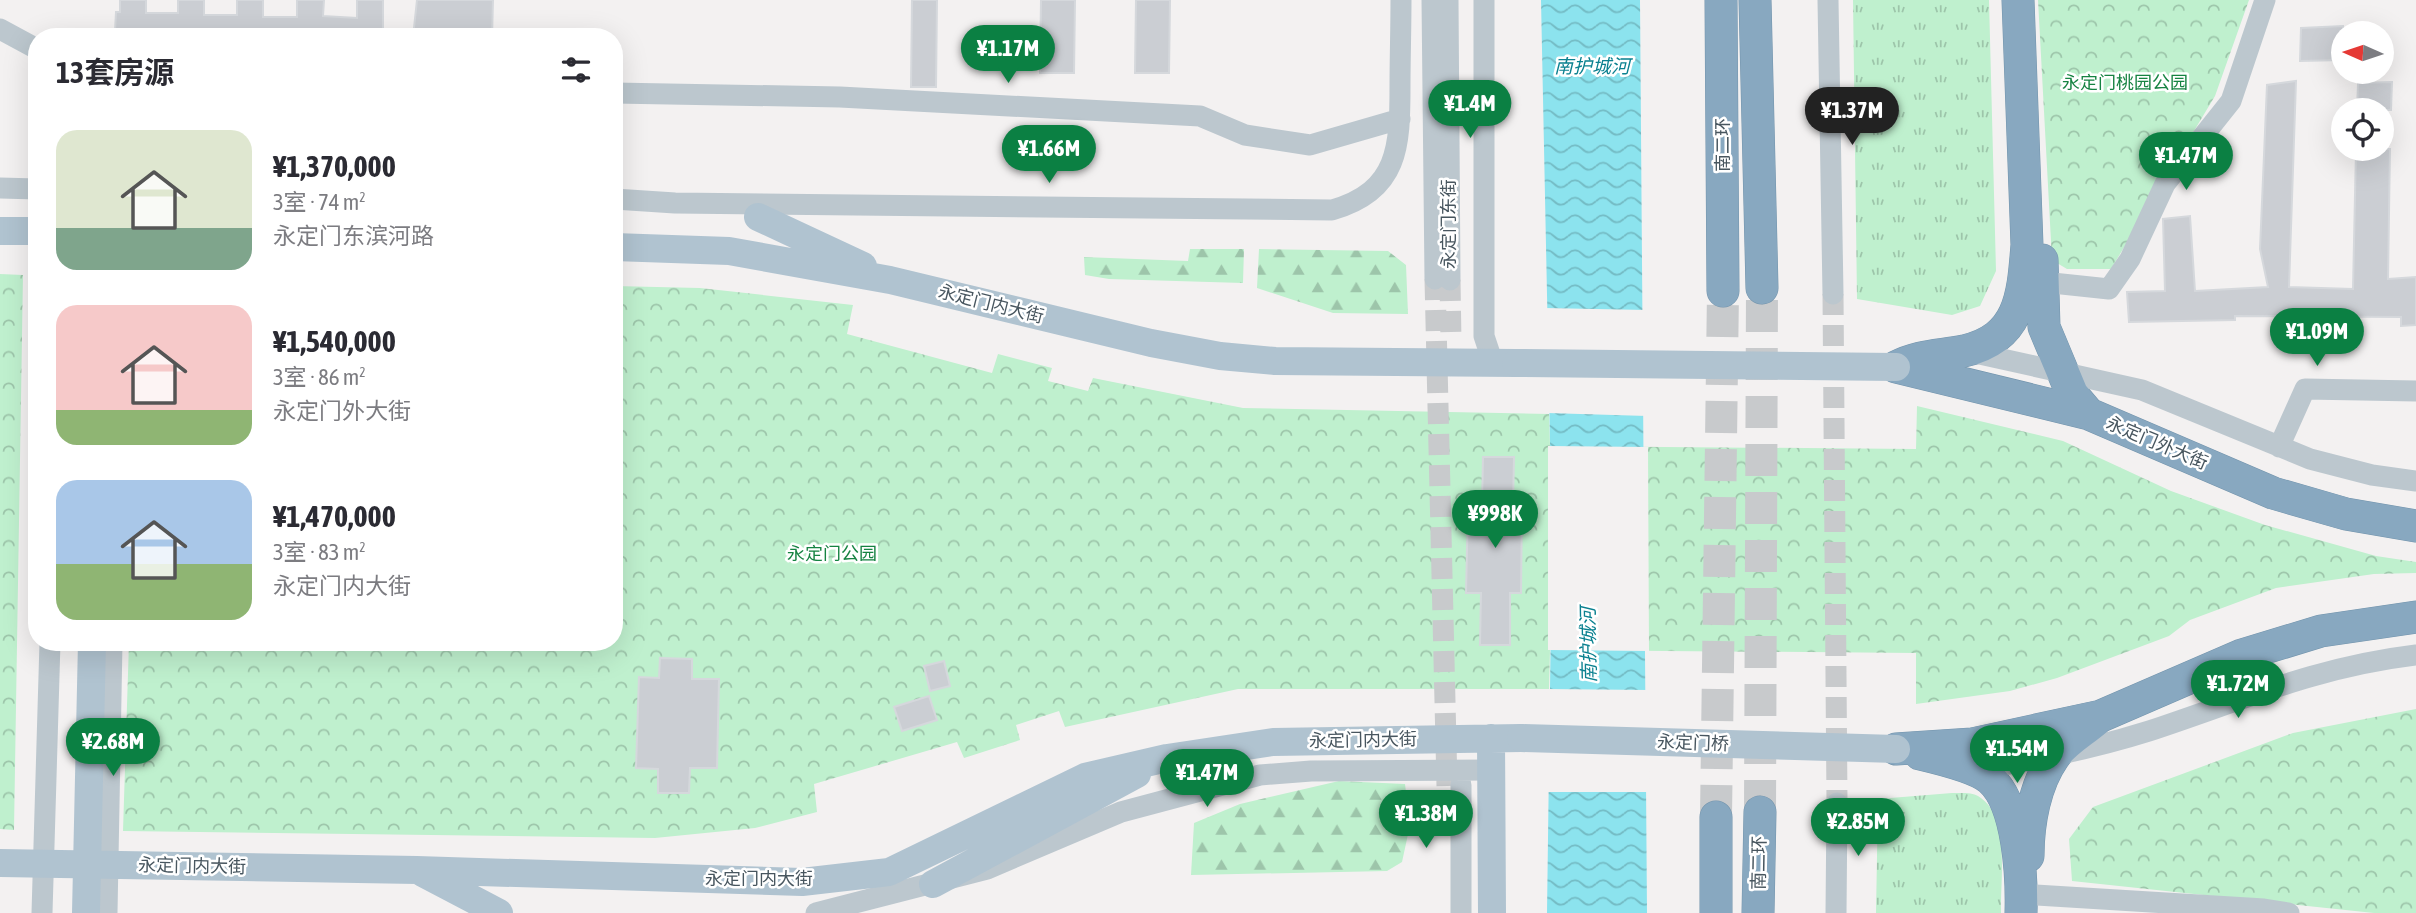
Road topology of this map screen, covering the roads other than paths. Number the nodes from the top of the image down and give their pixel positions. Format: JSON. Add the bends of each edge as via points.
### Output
{"nodes":[{"id":1,"x":1401,"y":0,"type":"edge"},
{"id":2,"x":1432,"y":0,"type":"edge"},
{"id":3,"x":1448,"y":0,"type":"edge"},
{"id":4,"x":1484,"y":0,"type":"edge"},
{"id":5,"x":1705,"y":0,"type":"edge"},
{"id":6,"x":1721,"y":0,"type":"edge"},
{"id":7,"x":1755,"y":0,"type":"edge"},
{"id":8,"x":1828,"y":0,"type":"edge"},
{"id":9,"x":2018,"y":0,"type":"edge"},
{"id":10,"x":2028,"y":0,"type":"edge"},
{"id":11,"x":2265,"y":0,"type":"edge"},
{"id":12,"x":0,"y":29,"type":"edge"},
{"id":13,"x":28,"y":44,"type":"edge"},
{"id":14,"x":1723,"y":66,"type":"junction"},
{"id":15,"x":623,"y":93,"type":"edge"},
{"id":16,"x":1400,"y":119,"type":"junction"},
{"id":17,"x":0,"y":188,"type":"edge"},
{"id":18,"x":28,"y":189,"type":"edge"},
{"id":19,"x":623,"y":200,"type":"edge"},
{"id":20,"x":675,"y":203,"type":"junction"},
{"id":21,"x":758,"y":217,"type":"joint"},
{"id":22,"x":0,"y":231,"type":"edge"},
{"id":23,"x":28,"y":231,"type":"edge"},
{"id":24,"x":623,"y":247,"type":"edge"},
{"id":25,"x":890,"y":280,"type":"junction"},
{"id":26,"x":2043,"y":282,"type":"junction"},
{"id":27,"x":1762,"y":288,"type":"tunnel mouth"},
{"id":28,"x":1723,"y":291,"type":"tunnel mouth"},
{"id":29,"x":1833,"y":294,"type":"tunnel mouth"},
{"id":30,"x":1963,"y":351,"type":"junction"},
{"id":31,"x":1504,"y":363,"type":"junction"},
{"id":32,"x":1896,"y":368,"type":"junction"},
{"id":33,"x":2060,"y":370,"type":"junction"},
{"id":34,"x":2416,"y":391,"type":"edge"},
{"id":35,"x":2089,"y":414,"type":"junction"},
{"id":36,"x":2279,"y":447,"type":"junction"},
{"id":37,"x":2416,"y":481,"type":"edge"},
{"id":38,"x":2416,"y":526,"type":"edge"},
{"id":39,"x":2416,"y":617,"type":"edge"},
{"id":40,"x":51,"y":651,"type":"edge"},
{"id":41,"x":75,"y":651,"type":"edge"},
{"id":42,"x":91,"y":651,"type":"edge"},
{"id":43,"x":111,"y":651,"type":"edge"},
{"id":44,"x":2416,"y":655,"type":"edge"},
{"id":45,"x":2101,"y":716,"type":"junction"},
{"id":46,"x":1491,"y":738,"type":"junction"},
{"id":47,"x":1896,"y":749,"type":"junction"},
{"id":48,"x":2055,"y":755,"type":"junction"},
{"id":49,"x":1167,"y":758,"type":"junction"},
{"id":50,"x":1491,"y":770,"type":"junction"},
{"id":51,"x":1970,"y":771,"type":"junction"},
{"id":52,"x":1837,"y":803,"type":"tunnel mouth"},
{"id":53,"x":1760,"y":813,"type":"tunnel mouth"},
{"id":54,"x":1716,"y":817,"type":"tunnel mouth"},
{"id":55,"x":0,"y":863,"type":"edge"},
{"id":56,"x":77,"y":864,"type":"junction"},
{"id":57,"x":417,"y":870,"type":"junction"},
{"id":58,"x":933,"y":884,"type":"junction"},
{"id":59,"x":2025,"y":904,"type":"edge"},
{"id":60,"x":42,"y":913,"type":"edge"},
{"id":61,"x":69,"y":913,"type":"edge"},
{"id":62,"x":86,"y":913,"type":"edge"},
{"id":63,"x":107,"y":913,"type":"edge"},
{"id":64,"x":499,"y":913,"type":"edge"},
{"id":65,"x":816,"y":913,"type":"edge"},
{"id":66,"x":1447,"y":913,"type":"edge"},
{"id":67,"x":1461,"y":913,"type":"edge"},
{"id":68,"x":1492,"y":913,"type":"edge"},
{"id":69,"x":1716,"y":913,"type":"edge"},
{"id":70,"x":1758,"y":913,"type":"edge"},
{"id":71,"x":1836,"y":913,"type":"edge"},
{"id":72,"x":2289,"y":913,"type":"edge"}],
"edges":[{"from":1,"to":16,"type":"street"},
{"from":2,"to":3,"type":"street","name":"永定门东街","via":[[1442,279]]},
{"from":4,"to":31,"type":"street","via":[[1484,336]]},
{"from":5,"to":14,"type":"highway"},
{"from":6,"to":14,"type":"highway","name":"南二环"},
{"from":7,"to":27,"type":"highway","name":"南二环"},
{"from":8,"to":29,"type":"street"},
{"from":9,"to":30,"type":"highway","via":[[2027,245],[2024,285],[2014,320],[1988,343]]},
{"from":10,"to":26,"type":"highway"},
{"from":11,"to":26,"type":"street","via":[[2231,100],[2165,184],[2130,259],[2109,289]]},
{"from":12,"to":13,"type":"street"},
{"from":14,"to":28,"type":"highway","name":"南二环"},
{"from":15,"to":16,"type":"street","via":[[840,97],[1200,116],[1245,135],[1310,145]]},
{"from":16,"to":20,"type":"street","via":[[1396,154],[1384,178],[1359,200],[1332,209]]},
{"from":17,"to":18,"type":"street"},
{"from":19,"to":20,"type":"street"},
{"from":20,"to":21,"type":"street"},
{"from":21,"to":25,"type":"main road"},
{"from":22,"to":23,"type":"main road"},
{"from":24,"to":25,"type":"main road","name":"永定门内大街","via":[[729,251]]},
{"from":25,"to":31,"type":"main road","name":"永定门内大街","via":[[1220,356],[1275,361]]},
{"from":26,"to":33,"type":"highway","via":[[2044,327]]},
{"from":30,"to":32,"type":"highway","via":[[1924,355]]},
{"from":30,"to":33,"type":"street"},
{"from":31,"to":32,"type":"main road","bridge":true},
{"from":32,"to":35,"type":"highway","name":"永定门外大街"},
{"from":33,"to":35,"type":"highway"},
{"from":33,"to":36,"type":"street","via":[[2142,390]]},
{"from":34,"to":36,"type":"street","via":[[2305,389]]},
{"from":35,"to":38,"type":"highway","name":"永定门外大街","via":[[2273,493],[2346,514]]},
{"from":36,"to":37,"type":"street","via":[[2372,475]]},
{"from":39,"to":45,"type":"highway","via":[[2320,631],[2242,655]]},
{"from":40,"to":56,"type":"street"},
{"from":41,"to":56,"type":"main road"},
{"from":42,"to":56,"type":"main road"},
{"from":43,"to":56,"type":"street"},
{"from":44,"to":48,"type":"street","via":[[2323,670],[2148,731]]},
{"from":45,"to":47,"type":"highway","via":[[1972,744]]},
{"from":45,"to":48,"type":"highway"},
{"from":46,"to":47,"type":"main road","name":"永定门桥","bridge":true},
{"from":46,"to":49,"type":"main road","name":"永定门内大街","via":[[1273,742]]},
{"from":46,"to":50,"type":"main road"},
{"from":47,"to":51,"type":"highway","via":[[1939,758]]},
{"from":48,"to":51,"type":"street"},
{"from":48,"to":59,"type":"highway","via":[[2028,833]]},
{"from":49,"to":57,"type":"main road","name":"永定门内大街","via":[[1085,777],[889,872],[802,882]]},
{"from":49,"to":58,"type":"main road"},
{"from":50,"to":58,"type":"street","via":[[1261,775],[1121,812],[987,869]]},
{"from":50,"to":68,"type":"main road"},
{"from":51,"to":59,"type":"highway","via":[[1990,779],[2004,800],[2014,826]]},
{"from":52,"to":71,"type":"street"},
{"from":53,"to":70,"type":"highway","name":"南二环"},
{"from":54,"to":69,"type":"highway"},
{"from":55,"to":56,"type":"main road","name":"永定门内大街"},
{"from":56,"to":57,"type":"main road","name":"永定门内大街"},
{"from":56,"to":60,"type":"street"},
{"from":56,"to":61,"type":"main road"},
{"from":56,"to":62,"type":"main road"},
{"from":56,"to":63,"type":"street"},
{"from":57,"to":64,"type":"main road"},
{"from":58,"to":65,"type":"street"},
{"from":59,"to":72,"type":"street"},
{"from":66,"to":67,"type":"street","via":[[1454,786]]}]}
